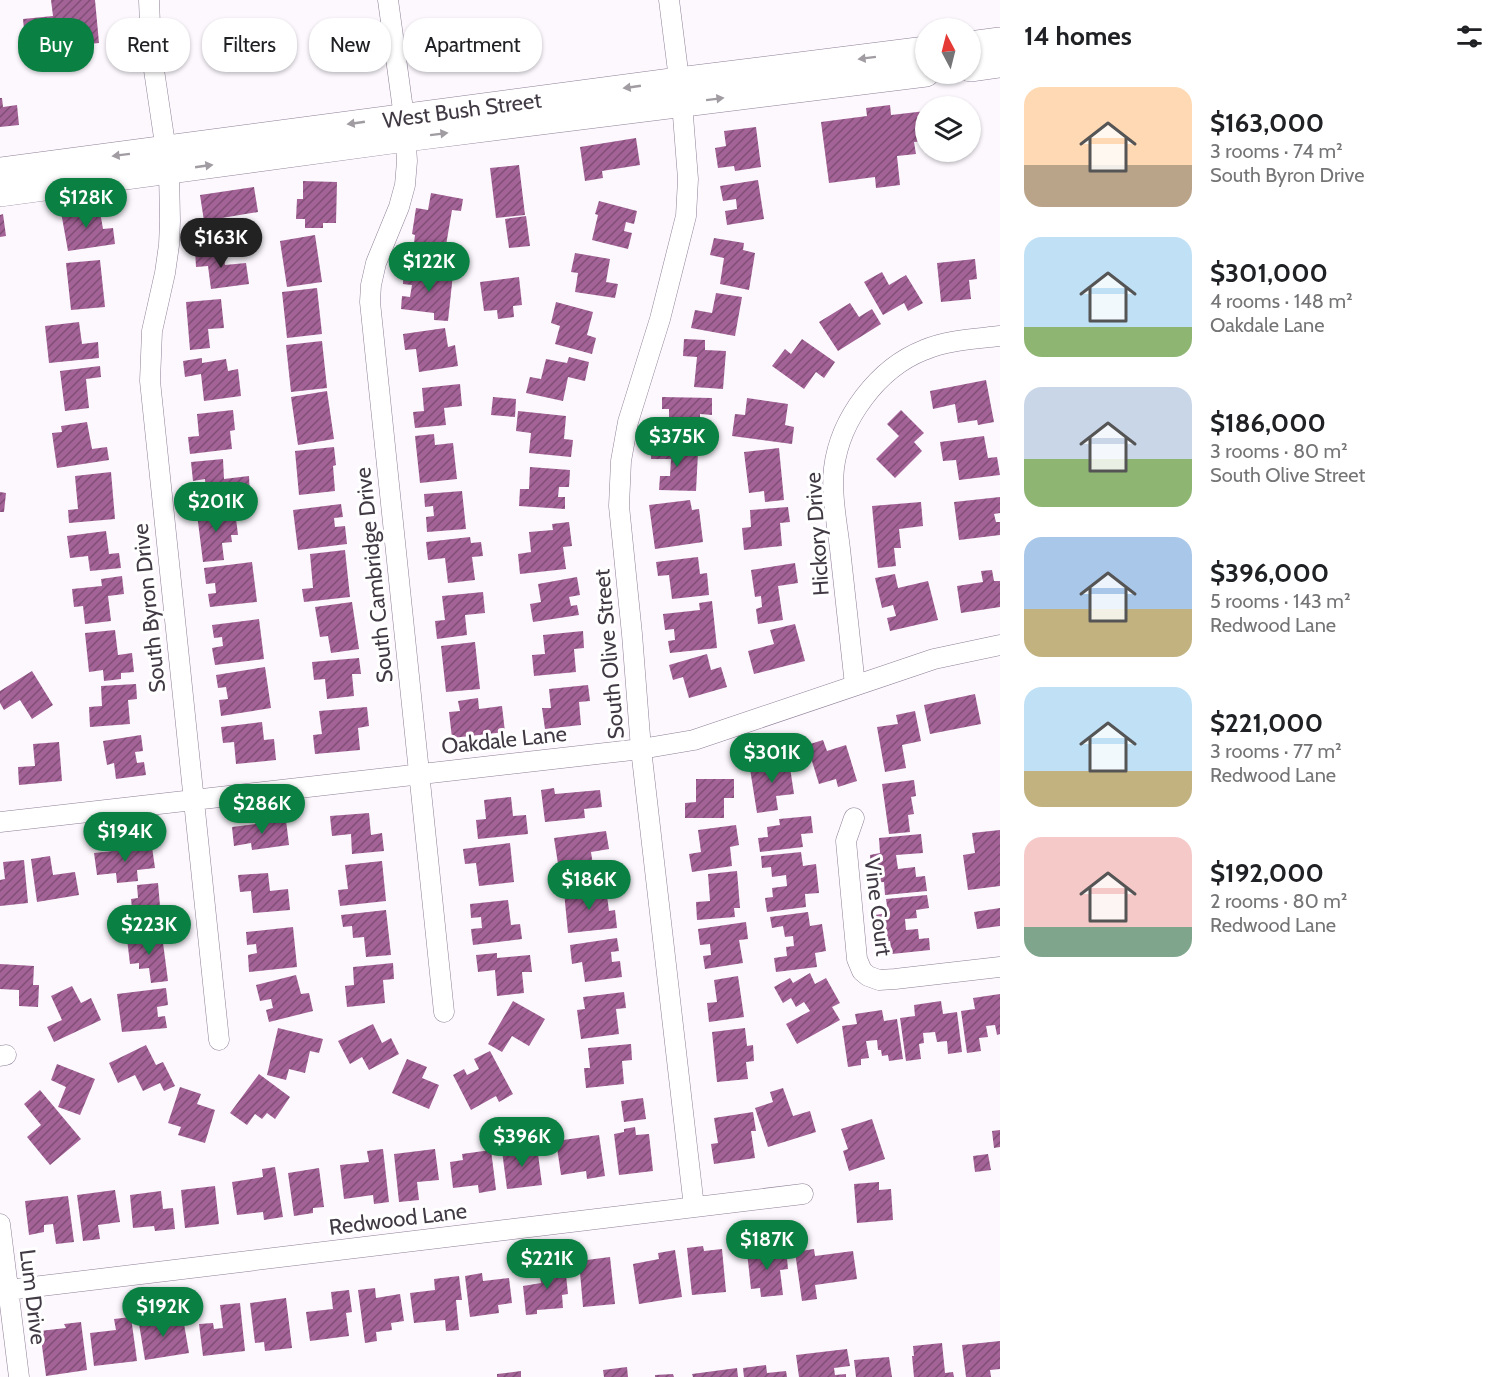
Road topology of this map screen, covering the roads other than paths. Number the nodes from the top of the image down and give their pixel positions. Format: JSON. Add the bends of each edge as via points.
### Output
{"nodes":[{"id":1,"x":149,"y":0,"type":"edge"},
{"id":2,"x":388,"y":0,"type":"edge"},
{"id":3,"x":669,"y":0,"type":"edge"},
{"id":4,"x":981,"y":47,"type":"edge"},
{"id":5,"x":1000,"y":51,"type":"edge"},
{"id":6,"x":915,"y":53,"type":"edge"},
{"id":7,"x":981,"y":62,"type":"edge"},
{"id":8,"x":915,"y":74,"type":"edge"},
{"id":9,"x":680,"y":92,"type":"junction"},
{"id":10,"x":405,"y":127,"type":"junction"},
{"id":11,"x":167,"y":160,"type":"junction"},
{"id":12,"x":0,"y":171,"type":"edge"},
{"id":13,"x":0,"y":193,"type":"edge"},
{"id":14,"x":1000,"y":336,"type":"edge"},
{"id":15,"x":1000,"y":645,"type":"edge"},
{"id":16,"x":855,"y":685,"type":"junction"},
{"id":17,"x":641,"y":749,"type":"junction"},
{"id":18,"x":420,"y":774,"type":"junction"},
{"id":19,"x":193,"y":799,"type":"junction"},
{"id":20,"x":854,"y":818,"type":"dead end"},
{"id":21,"x":0,"y":822,"type":"edge"},
{"id":22,"x":1000,"y":967,"type":"edge"},
{"id":23,"x":444,"y":1012,"type":"dead end"},
{"id":24,"x":219,"y":1040,"type":"dead end"},
{"id":25,"x":803,"y":1194,"type":"dead end"},
{"id":26,"x":694,"y":1207,"type":"junction"},
{"id":27,"x":0,"y":1224,"type":"edge"},
{"id":28,"x":4,"y":1292,"type":"edge"},
{"id":29,"x":19,"y":1377,"type":"edge"}],
"edges":[{"from":1,"to":11,"type":"street","name":"South Byron Drive","via":[[151,50]]},
{"from":2,"to":10,"type":"street","name":"South Cambridge Drive"},
{"from":3,"to":9,"type":"street","name":"South Olive Street"},
{"from":4,"to":5,"type":"main road"},
{"from":5,"to":7,"type":"main road"},
{"from":6,"to":9,"type":"main road","name":"West Bush Street","one_way":true},
{"from":9,"to":8,"type":"main road","name":"West Bush Street","one_way":true},
{"from":9,"to":10,"type":"main road","name":"West Bush Street"},
{"from":9,"to":17,"type":"street","name":"South Olive Street","via":[[688,178],[684,226],[627,422],[621,461],[619,506]]},
{"from":10,"to":11,"type":"main road","name":"West Bush Street"},
{"from":10,"to":18,"type":"street","name":"South Cambridge Drive","via":[[405,185],[376,263],[370,302]]},
{"from":11,"to":12,"type":"main road","name":"West Bush Street","one_way":true},
{"from":11,"to":13,"type":"main road","name":"West Bush Street"},
{"from":11,"to":19,"type":"street","name":"South Byron Drive","via":[[169,245],[149,361]]},
{"from":14,"to":16,"type":"street","name":"Hickory Drive","via":[[925,349],[901,362],[883,376],[856,408],[843,433],[834,466],[834,499]]},
{"from":15,"to":16,"type":"street","name":"Oakdale Lane","via":[[934,660]]},
{"from":16,"to":17,"type":"street","name":"Oakdale Lane","via":[[705,736]]},
{"from":17,"to":18,"type":"street","name":"Oakdale Lane"},
{"from":17,"to":26,"type":"street","name":"South Olive Street"},
{"from":18,"to":19,"type":"street","name":"Oakdale Lane"},
{"from":18,"to":23,"type":"street","name":"South Cambridge Drive"},
{"from":19,"to":21,"type":"street","name":"Oakdale Lane"},
{"from":19,"to":24,"type":"street","name":"South Byron Drive"},
{"from":20,"to":22,"type":"street","name":"Vine Court","via":[[846,841],[852,912],[857,959],[868,976],[895,979]]},
{"from":25,"to":26,"type":"street","name":"Redwood Lane"},
{"from":26,"to":28,"type":"street","name":"Redwood Lane"},
{"from":27,"to":28,"type":"street","name":"Lum Drive"},
{"from":28,"to":29,"type":"street","name":"Lum Drive"}]}
